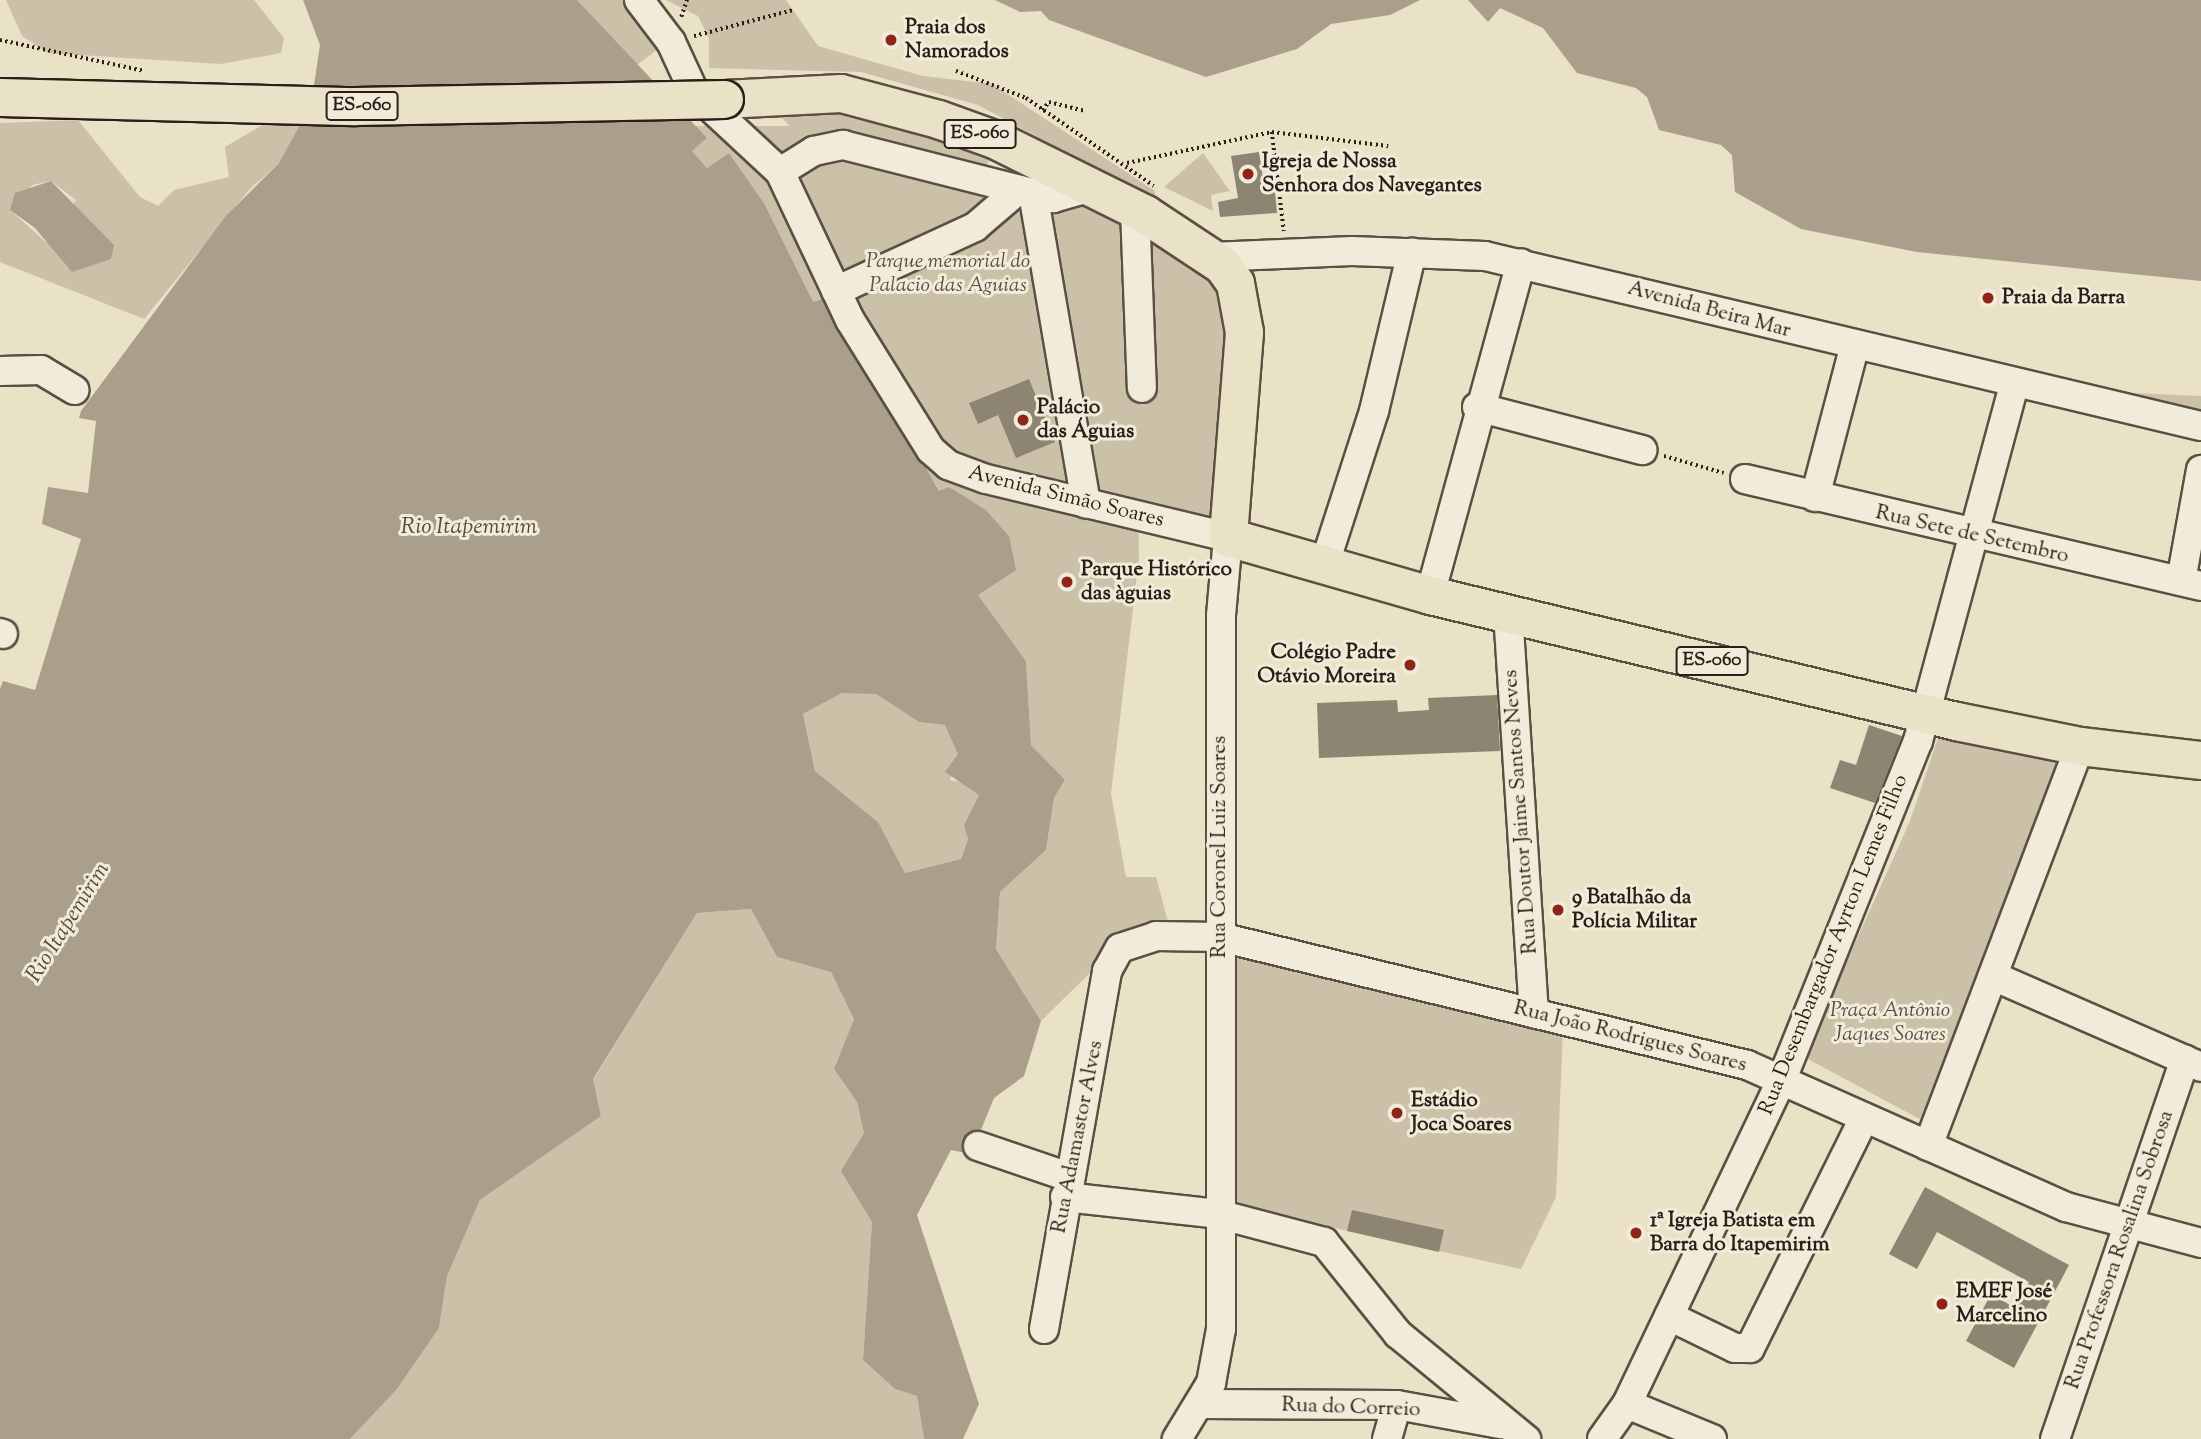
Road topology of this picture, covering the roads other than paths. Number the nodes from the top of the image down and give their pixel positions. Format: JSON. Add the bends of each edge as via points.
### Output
{"nodes":[{"id":1,"x":639,"y":0,"type":"edge"},
{"id":2,"x":0,"y":97,"type":"edge"},
{"id":3,"x":780,"y":172,"type":"junction"},
{"id":4,"x":1091,"y":187,"type":"junction"},
{"id":5,"x":1026,"y":191,"type":"junction"},
{"id":6,"x":1147,"y":215,"type":"junction"},
{"id":7,"x":1412,"y":251,"type":"junction"},
{"id":8,"x":1211,"y":257,"type":"junction"},
{"id":9,"x":1521,"y":263,"type":"junction"},
{"id":10,"x":836,"y":291,"type":"junction"},
{"id":11,"x":1854,"y":348,"type":"junction"},
{"id":12,"x":0,"y":371,"type":"edge"},
{"id":13,"x":2014,"y":385,"type":"junction"},
{"id":14,"x":1142,"y":388,"type":"dead end"},
{"id":15,"x":74,"y":390,"type":"dead end"},
{"id":16,"x":1477,"y":407,"type":"junction"},
{"id":17,"x":2201,"y":426,"type":"edge"},
{"id":18,"x":1642,"y":450,"type":"road end"},
{"id":19,"x":2201,"y":471,"type":"edge"},
{"id":20,"x":1745,"y":479,"type":"road end"},
{"id":21,"x":1815,"y":497,"type":"junction"},
{"id":22,"x":1086,"y":504,"type":"junction"},
{"id":23,"x":1228,"y":537,"type":"junction"},
{"id":24,"x":1974,"y":538,"type":"junction"},
{"id":25,"x":1324,"y":566,"type":"junction"},
{"id":26,"x":2191,"y":583,"type":"edge"},
{"id":27,"x":1430,"y":595,"type":"junction"},
{"id":28,"x":1508,"y":612,"type":"junction"},
{"id":29,"x":1927,"y":713,"type":"junction"},
{"id":30,"x":2080,"y":746,"type":"junction"},
{"id":31,"x":2201,"y":760,"type":"edge"},
{"id":32,"x":1220,"y":937,"type":"junction"},
{"id":33,"x":1120,"y":948,"type":"joint"},
{"id":34,"x":1993,"y":976,"type":"junction"},
{"id":35,"x":1534,"y":1013,"type":"junction"},
{"id":36,"x":2193,"y":1064,"type":"edge"},
{"id":37,"x":1782,"y":1079,"type":"junction"},
{"id":38,"x":1864,"y":1118,"type":"junction"},
{"id":39,"x":978,"y":1146,"type":"dead end"},
{"id":40,"x":1928,"y":1146,"type":"junction"},
{"id":41,"x":1067,"y":1187,"type":"junction"},
{"id":42,"x":1218,"y":1214,"type":"junction"},
{"id":43,"x":2128,"y":1225,"type":"junction"},
{"id":44,"x":2201,"y":1243,"type":"edge"},
{"id":45,"x":1669,"y":1316,"type":"junction"},
{"id":46,"x":1044,"y":1329,"type":"dead end"},
{"id":47,"x":1200,"y":1404,"type":"junction"},
{"id":48,"x":1627,"y":1404,"type":"junction"},
{"id":49,"x":1397,"y":1405,"type":"junction"},
{"id":50,"x":1500,"y":1431,"type":"edge"},
{"id":51,"x":1177,"y":1439,"type":"edge"},
{"id":52,"x":1387,"y":1439,"type":"edge"},
{"id":53,"x":1526,"y":1439,"type":"edge"},
{"id":54,"x":1602,"y":1439,"type":"edge"},
{"id":55,"x":1712,"y":1439,"type":"edge"},
{"id":56,"x":2055,"y":1439,"type":"edge"}],
"edges":[{"from":1,"to":3,"type":"street","via":[[671,42],[694,92]]},
{"from":2,"to":4,"type":"main road","number":"ES-060","bridge":true,"via":[[355,106],[724,99],[795,92],[886,103],[993,139]]},
{"from":3,"to":5,"type":"street","via":[[814,151],[842,145]]},
{"from":3,"to":10,"type":"street","name":"Avenida Simão Soares"},
{"from":4,"to":5,"type":"street","via":[[1053,198]]},
{"from":4,"to":6,"type":"main road","number":"ES-060"},
{"from":5,"to":10,"type":"street","via":[[975,227]]},
{"from":5,"to":22,"type":"street"},
{"from":6,"to":8,"type":"main road","number":"ES-060"},
{"from":6,"to":14,"type":"street"},
{"from":7,"to":8,"type":"street","name":"Avenida Beira Mar"},
{"from":7,"to":9,"type":"street","name":"Avenida Beira Mar"},
{"from":7,"to":25,"type":"street","via":[[1374,411]]},
{"from":8,"to":23,"type":"main road","name":"Rua Coronel Luiz Soares","number":"ES-060","via":[[1235,284],[1244,332]]},
{"from":9,"to":11,"type":"street","name":"Avenida Beira Mar"},
{"from":9,"to":16,"type":"street"},
{"from":10,"to":22,"type":"street","name":"Avenida Simão Soares","via":[[916,434],[948,465]]},
{"from":11,"to":13,"type":"street","name":"Avenida Beira Mar"},
{"from":11,"to":21,"type":"street"},
{"from":12,"to":15,"type":"street","via":[[40,370]]},
{"from":13,"to":17,"type":"street","name":"Avenida Beira Mar"},
{"from":13,"to":24,"type":"street","name":"Rua Desembargador Ayrton Lemes Filho"},
{"from":16,"to":18,"type":"street"},
{"from":16,"to":27,"type":"street"},
{"from":19,"to":26,"type":"street"},
{"from":20,"to":21,"type":"street","name":"Rua Sete de Setembro"},
{"from":21,"to":24,"type":"street","name":"Rua Sete de Setembro"},
{"from":22,"to":23,"type":"street","name":"Avenida Simão Soares"},
{"from":23,"to":25,"type":"main road","number":"ES-060"},
{"from":23,"to":32,"type":"street","name":"Rua Coronel Luiz Soares","via":[[1221,616]]},
{"from":24,"to":26,"type":"street","name":"Rua Sete de Setembro"},
{"from":24,"to":29,"type":"street","name":"Rua Desembargador Ayrton Lemes Filho"},
{"from":25,"to":27,"type":"main road","number":"ES-060"},
{"from":27,"to":28,"type":"main road","number":"ES-060"},
{"from":28,"to":29,"type":"main road","number":"ES-060"},
{"from":28,"to":35,"type":"street","name":"Rua Doutor Jaime Santos Neves"},
{"from":29,"to":30,"type":"main road","number":"ES-060"},
{"from":29,"to":37,"type":"street","name":"Rua Desembargador Ayrton Lemes Filho"},
{"from":30,"to":31,"type":"main road","number":"ES-060"},
{"from":30,"to":34,"type":"street"},
{"from":32,"to":33,"type":"street","name":"Rua João Rodrigues Soares","via":[[1144,937]]},
{"from":32,"to":35,"type":"street","name":"Rua João Rodrigues Soares"},
{"from":32,"to":42,"type":"street","name":"Rua Coronel Luiz Soares"},
{"from":33,"to":41,"type":"street","name":"Rua Adamastor Alves","via":[[1105,979]]},
{"from":34,"to":36,"type":"street"},
{"from":34,"to":40,"type":"street"},
{"from":35,"to":37,"type":"street","name":"Rua João Rodrigues Soares"},
{"from":36,"to":43,"type":"street","name":"Rua Professora Rosalina Sobrosa"},
{"from":37,"to":38,"type":"street","name":"Rua João Rodrigues Soares"},
{"from":37,"to":45,"type":"street","name":"Rua Desembargador Ayrton Lemes Filho"},
{"from":38,"to":40,"type":"street","name":"Rua João Rodrigues Soares"},
{"from":38,"to":45,"type":"street","via":[[1750,1348],[1735,1348]]},
{"from":39,"to":41,"type":"street"},
{"from":40,"to":43,"type":"street","name":"Rua João Rodrigues Soares","via":[[2066,1207]]},
{"from":41,"to":42,"type":"street"},
{"from":41,"to":46,"type":"street","name":"Rua Adamastor Alves"},
{"from":42,"to":47,"type":"street","name":"Rua Coronel Luiz Soares","via":[[1219,1354]]},
{"from":42,"to":50,"type":"street","via":[[1324,1242],[1398,1334]]},
{"from":43,"to":44,"type":"street","name":"Rua João Rodrigues Soares"},
{"from":43,"to":56,"type":"street","name":"Rua Professora Rosalina Sobrosa"},
{"from":45,"to":48,"type":"street","name":"Rua Desembargador Ayrton Lemes Filho"},
{"from":47,"to":49,"type":"street","name":"Rua do Correio"},
{"from":47,"to":51,"type":"street","name":"Rua Coronel Luiz Soares"},
{"from":48,"to":54,"type":"street","name":"Rua Desembargador Ayrton Lemes Filho"},
{"from":48,"to":55,"type":"street"},
{"from":49,"to":50,"type":"street","name":"Rua do Correio"},
{"from":49,"to":52,"type":"street"},
{"from":50,"to":53,"type":"street"}]}
